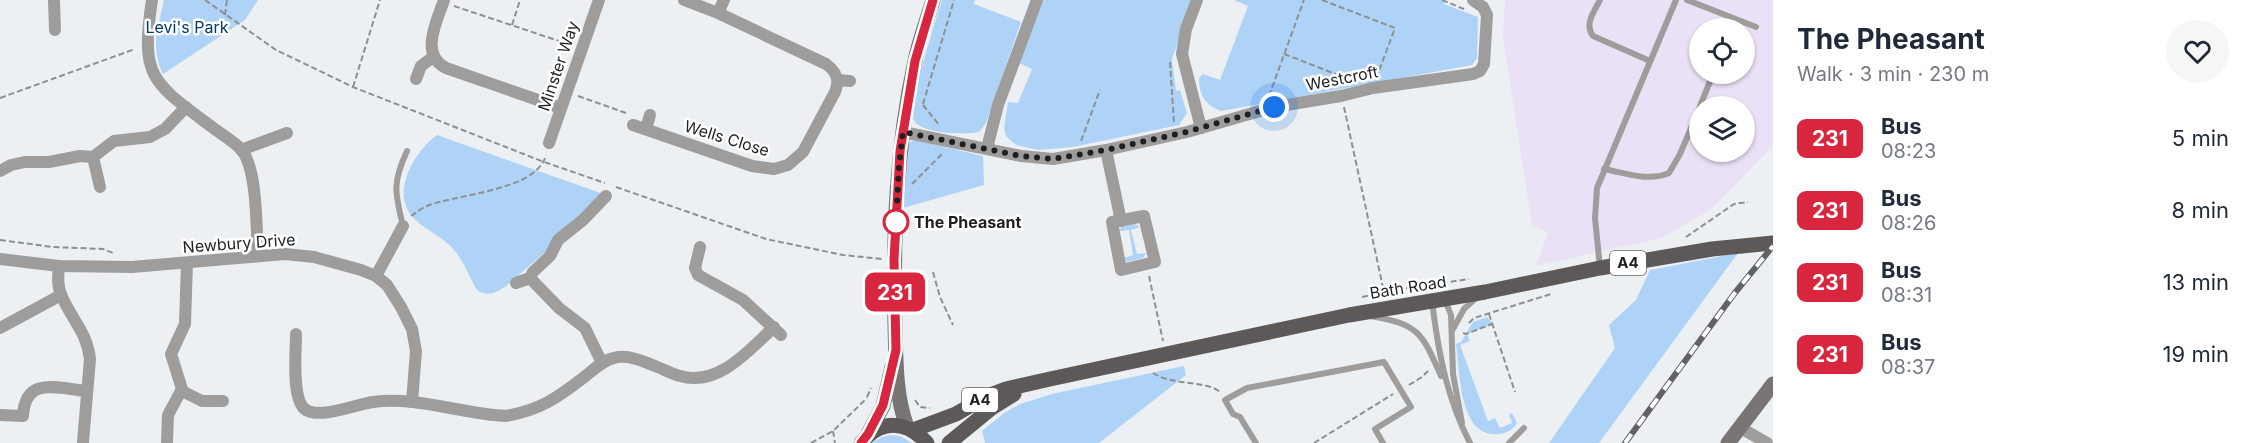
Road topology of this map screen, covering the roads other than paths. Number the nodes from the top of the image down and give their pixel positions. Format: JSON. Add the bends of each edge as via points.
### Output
{"nodes":[{"id":1,"x":54,"y":0,"type":"edge"},
{"id":2,"x":152,"y":0,"type":"edge"},
{"id":3,"x":599,"y":0,"type":"edge"},
{"id":4,"x":684,"y":0,"type":"edge"},
{"id":5,"x":724,"y":0,"type":"edge"},
{"id":6,"x":933,"y":0,"type":"edge"},
{"id":7,"x":1037,"y":0,"type":"edge"},
{"id":8,"x":1197,"y":0,"type":"edge"},
{"id":9,"x":1600,"y":0,"type":"edge"},
{"id":10,"x":1676,"y":0,"type":"edge"},
{"id":11,"x":1687,"y":0,"type":"edge"},
{"id":12,"x":443,"y":1,"type":"edge"},
{"id":13,"x":1481,"y":2,"type":"edge"},
{"id":14,"x":718,"y":13,"type":"junction"},
{"id":15,"x":1756,"y":27,"type":"dead end"},
{"id":16,"x":55,"y":30,"type":"dead end"},
{"id":17,"x":433,"y":57,"type":"junction"},
{"id":18,"x":1650,"y":61,"type":"junction"},
{"id":19,"x":416,"y":80,"type":"dead end"},
{"id":20,"x":186,"y":107,"type":"junction"},
{"id":21,"x":561,"y":108,"type":"junction"},
{"id":22,"x":650,"y":115,"type":"dead end"},
{"id":23,"x":633,"y":124,"type":"road end"},
{"id":24,"x":1201,"y":128,"type":"junction"},
{"id":25,"x":646,"y":129,"type":"junction"},
{"id":26,"x":287,"y":133,"type":"dead end"},
{"id":27,"x":909,"y":133,"type":"junction"},
{"id":28,"x":1689,"y":133,"type":"edge"},
{"id":29,"x":549,"y":143,"type":"dead end"},
{"id":30,"x":987,"y":148,"type":"junction"},
{"id":31,"x":241,"y":150,"type":"junction"},
{"id":32,"x":1106,"y":150,"type":"junction"},
{"id":33,"x":407,"y":151,"type":"dead end"},
{"id":34,"x":93,"y":157,"type":"junction"},
{"id":35,"x":1604,"y":169,"type":"junction"},
{"id":36,"x":0,"y":171,"type":"edge"},
{"id":37,"x":100,"y":187,"type":"dead end"},
{"id":38,"x":606,"y":196,"type":"dead end"},
{"id":39,"x":1121,"y":221,"type":"junction"},
{"id":40,"x":403,"y":226,"type":"joint"},
{"id":41,"x":1773,"y":243,"type":"edge"},
{"id":42,"x":700,"y":247,"type":"dead end"},
{"id":43,"x":258,"y":256,"type":"junction"},
{"id":44,"x":0,"y":259,"type":"edge"},
{"id":45,"x":187,"y":263,"type":"junction"},
{"id":46,"x":59,"y":266,"type":"junction"},
{"id":47,"x":1600,"y":268,"type":"junction"},
{"id":48,"x":376,"y":276,"type":"junction"},
{"id":49,"x":530,"y":278,"type":"junction"},
{"id":50,"x":516,"y":283,"type":"dead end"},
{"id":51,"x":1485,"y":292,"type":"junction"},
{"id":52,"x":61,"y":295,"type":"junction"},
{"id":53,"x":1436,"y":301,"type":"junction"},
{"id":54,"x":1348,"y":315,"type":"junction"},
{"id":55,"x":0,"y":328,"type":"edge"},
{"id":56,"x":1451,"y":333,"type":"junction"},
{"id":57,"x":296,"y":334,"type":"dead end"},
{"id":58,"x":896,"y":350,"type":"junction"},
{"id":59,"x":602,"y":363,"type":"junction"},
{"id":60,"x":1050,"y":379,"type":"junction"},
{"id":61,"x":1773,"y":384,"type":"edge"},
{"id":62,"x":86,"y":391,"type":"junction"},
{"id":63,"x":182,"y":391,"type":"junction"},
{"id":64,"x":223,"y":401,"type":"dead end"},
{"id":65,"x":412,"y":402,"type":"junction"},
{"id":66,"x":0,"y":415,"type":"edge"},
{"id":67,"x":972,"y":422,"type":"junction"},
{"id":68,"x":1462,"y":423,"type":"junction"},
{"id":69,"x":1739,"y":427,"type":"junction"},
{"id":70,"x":1524,"y":428,"type":"dead end"},
{"id":71,"x":910,"y":429,"type":"junction"},
{"id":72,"x":864,"y":439,"type":"edge"},
{"id":73,"x":83,"y":442,"type":"edge"},
{"id":74,"x":167,"y":443,"type":"edge"},
{"id":75,"x":927,"y":443,"type":"edge"},
{"id":76,"x":949,"y":443,"type":"edge"},
{"id":77,"x":964,"y":443,"type":"edge"},
{"id":78,"x":1256,"y":443,"type":"edge"},
{"id":79,"x":1383,"y":443,"type":"edge"},
{"id":80,"x":1470,"y":443,"type":"edge"},
{"id":81,"x":1509,"y":443,"type":"edge"},
{"id":82,"x":1728,"y":443,"type":"edge"},
{"id":83,"x":1767,"y":443,"type":"edge"}],
"edges":[{"from":1,"to":16,"type":"street"},
{"from":2,"to":20,"type":"street","via":[[146,44],[150,70],[158,83]]},
{"from":3,"to":21,"type":"street","name":"Minster Way"},
{"from":4,"to":14,"type":"street","name":"Wells Close"},
{"from":5,"to":14,"type":"street"},
{"from":6,"to":27,"type":"main road","via":[[915,61]]},
{"from":7,"to":30,"type":"street","via":[[998,105]]},
{"from":8,"to":24,"type":"street","via":[[1182,54]]},
{"from":9,"to":18,"type":"lane","via":[[1589,22],[1590,33]]},
{"from":10,"to":18,"type":"lane"},
{"from":11,"to":15,"type":"lane"},
{"from":12,"to":17,"type":"street","via":[[431,41]]},
{"from":13,"to":24,"type":"street","name":"Westcroft","via":[[1488,17],[1485,61],[1480,71],[1264,110]]},
{"from":14,"to":25,"type":"street","name":"Wells Close","via":[[826,64],[844,80],[803,152],[781,168],[766,169]]},
{"from":17,"to":19,"type":"street","via":[[421,66]]},
{"from":17,"to":21,"type":"street","via":[[446,68]]},
{"from":18,"to":35,"type":"lane"},
{"from":20,"to":31,"type":"street"},
{"from":20,"to":34,"type":"street","via":[[158,135],[114,141]]},
{"from":21,"to":29,"type":"street","name":"Minster Way"},
{"from":22,"to":25,"type":"street"},
{"from":23,"to":25,"type":"street","name":"Wells Close"},
{"from":24,"to":32,"type":"street","name":"Westcroft"},
{"from":26,"to":31,"type":"street"},
{"from":27,"to":30,"type":"street","name":"Westcroft"},
{"from":27,"to":58,"type":"main road","via":[[899,167],[894,260]]},
{"from":28,"to":35,"type":"lane","via":[[1669,172],[1640,177]]},
{"from":30,"to":32,"type":"street","name":"Westcroft","via":[[1053,159]]},
{"from":31,"to":43,"type":"street","via":[[253,176]]},
{"from":32,"to":39,"type":"street"},
{"from":33,"to":40,"type":"lane","via":[[395,188]]},
{"from":34,"to":36,"type":"street","via":[[25,162]]},
{"from":34,"to":37,"type":"street"},
{"from":35,"to":47,"type":"lane","via":[[1595,203]]},
{"from":38,"to":49,"type":"street","via":[[558,240],[550,256]]},
{"from":39,"to":39,"type":"street","via":[[1144,216],[1155,262],[1121,270],[1112,222]]},
{"from":40,"to":48,"type":"street"},
{"from":41,"to":47,"type":"main road","name":"Bath Road","number":"A4"},
{"from":42,"to":59,"type":"street","via":[[695,268],[698,275],[755,308],[777,331],[731,366],[703,377],[680,376],[625,357]]},
{"from":43,"to":45,"type":"street","name":"Newbury Drive"},
{"from":43,"to":48,"type":"street","name":"Newbury Drive","via":[[314,257]]},
{"from":44,"to":46,"type":"street","name":"Newbury Drive"},
{"from":45,"to":46,"type":"street","name":"Newbury Drive"},
{"from":45,"to":63,"type":"street","via":[[185,324],[171,354]]},
{"from":46,"to":52,"type":"street"},
{"from":47,"to":51,"type":"main road","name":"Bath Road","number":"A4"},
{"from":48,"to":65,"type":"street","name":"Newbury Drive","via":[[394,295],[412,329],[416,351]]},
{"from":49,"to":50,"type":"street"},
{"from":49,"to":59,"type":"street","via":[[558,308],[585,328]]},
{"from":51,"to":53,"type":"main road","name":"Bath Road","number":"A4"},
{"from":51,"to":56,"type":"lane","via":[[1464,309]]},
{"from":52,"to":55,"type":"street"},
{"from":52,"to":62,"type":"street","via":[[88,347]]},
{"from":53,"to":54,"type":"main road","name":"Bath Road","number":"A4"},
{"from":53,"to":56,"type":"lane","via":[[1448,307]]},
{"from":53,"to":68,"type":"lane","via":[[1432,309],[1442,370]]},
{"from":54,"to":60,"type":"main road","name":"Bath Road","number":"A4"},
{"from":54,"to":68,"type":"lane","via":[[1385,320],[1417,333],[1427,345]]},
{"from":56,"to":68,"type":"lane"},
{"from":57,"to":65,"type":"street","via":[[297,393],[305,410],[319,412],[374,402]]},
{"from":58,"to":71,"type":"main road","via":[[900,406]]},
{"from":58,"to":72,"type":"main road","via":[[883,405]]},
{"from":59,"to":65,"type":"street","via":[[556,399],[521,413],[490,415]]},
{"from":60,"to":67,"type":"main road","name":"Bath Road","number":"A4","via":[[1008,397]]},
{"from":60,"to":71,"type":"main road","name":"Bath Road","number":"A4","via":[[1006,389],[947,418]]},
{"from":61,"to":69,"type":"main road"},
{"from":62,"to":66,"type":"street","via":[[39,388],[26,398],[23,416]]},
{"from":62,"to":73,"type":"street"},
{"from":63,"to":64,"type":"street","via":[[202,401]]},
{"from":63,"to":74,"type":"street","via":[[168,415]]},
{"from":67,"to":76,"type":"main road","name":"Bath Road","number":"A4"},
{"from":67,"to":77,"type":"lane"},
{"from":68,"to":80,"type":"lane"},
{"from":69,"to":82,"type":"main road"},
{"from":69,"to":83,"type":"street"},
{"from":70,"to":81,"type":"lane"},
{"from":71,"to":72,"type":"main road","name":"Bath Road","via":[[893,425]]},
{"from":71,"to":75,"type":"main road"},
{"from":78,"to":79,"type":"lane","via":[[1225,400],[1247,388],[1384,362],[1411,407],[1375,429]]}]}
